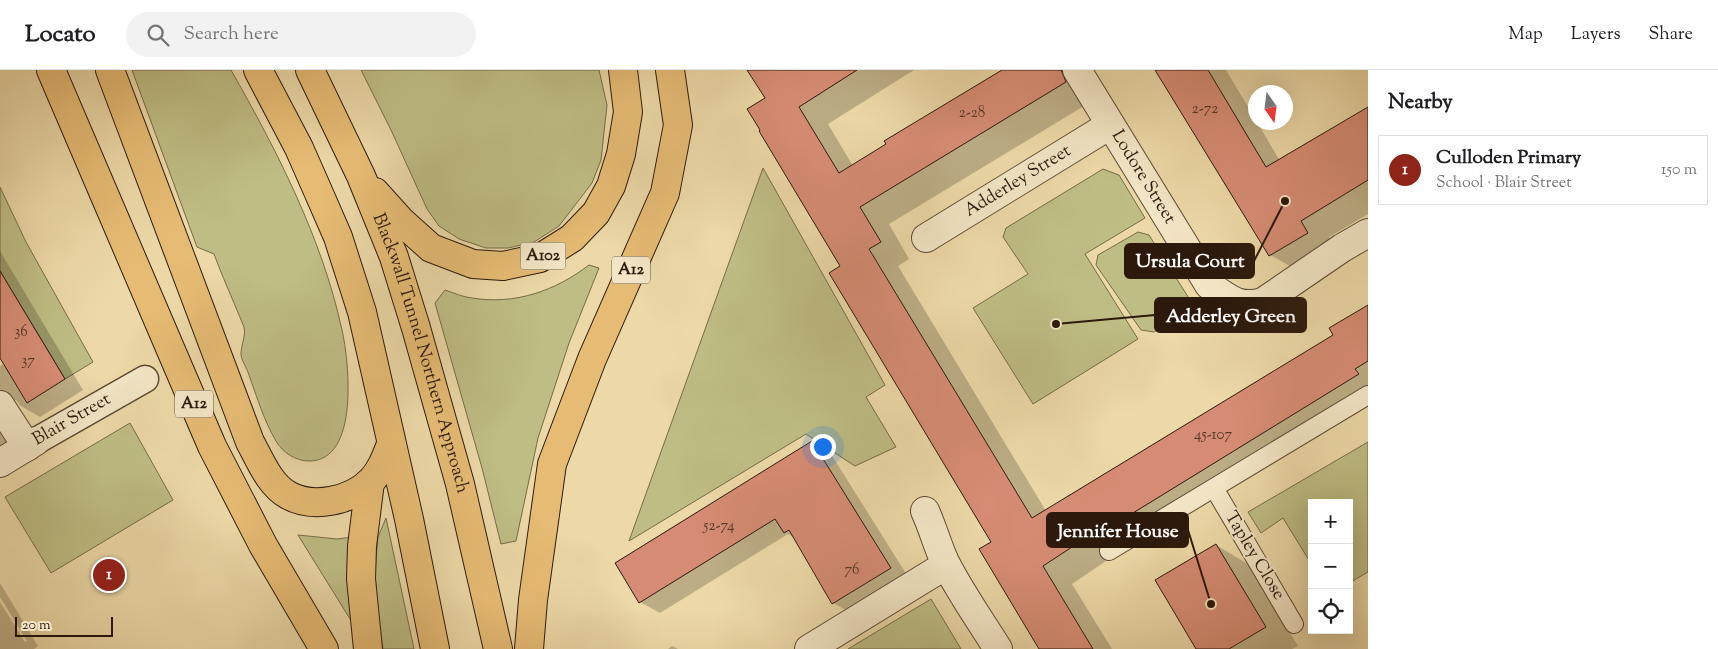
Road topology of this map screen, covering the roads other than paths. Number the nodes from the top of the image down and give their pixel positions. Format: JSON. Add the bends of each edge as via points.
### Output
{"nodes":[{"id":1,"x":51,"y":70,"type":"edge"},
{"id":2,"x":110,"y":70,"type":"edge"},
{"id":3,"x":258,"y":70,"type":"edge"},
{"id":4,"x":310,"y":70,"type":"edge"},
{"id":5,"x":623,"y":70,"type":"edge"},
{"id":6,"x":670,"y":70,"type":"edge"},
{"id":7,"x":1077,"y":70,"type":"edge"},
{"id":8,"x":1110,"y":125,"type":"junction"},
{"id":9,"x":361,"y":176,"type":"junction"},
{"id":10,"x":1368,"y":233,"type":"edge"},
{"id":11,"x":926,"y":238,"type":"dead end"},
{"id":12,"x":145,"y":379,"type":"dead end"},
{"id":13,"x":1368,"y":395,"type":"edge"},
{"id":14,"x":0,"y":405,"type":"edge"},
{"id":15,"x":31,"y":444,"type":"junction"},
{"id":16,"x":391,"y":444,"type":"junction"},
{"id":17,"x":0,"y":463,"type":"edge"},
{"id":18,"x":370,"y":482,"type":"junction"},
{"id":19,"x":1214,"y":488,"type":"junction"},
{"id":20,"x":925,"y":511,"type":"dead end"},
{"id":21,"x":1109,"y":551,"type":"dead end"},
{"id":22,"x":946,"y":564,"type":"junction"},
{"id":23,"x":1294,"y":624,"type":"dead end"},
{"id":24,"x":324,"y":649,"type":"edge"},
{"id":25,"x":368,"y":649,"type":"edge"},
{"id":26,"x":435,"y":649,"type":"edge"},
{"id":27,"x":498,"y":649,"type":"edge"},
{"id":28,"x":529,"y":649,"type":"edge"},
{"id":29,"x":809,"y":649,"type":"edge"},
{"id":30,"x":998,"y":649,"type":"edge"}],
"edges":[{"from":1,"to":24,"type":"highway","number":"A12","via":[[212,446],[263,545]]},
{"from":2,"to":18,"type":"highway","via":[[250,442],[269,477],[288,495],[313,503],[338,500]]},
{"from":3,"to":16,"type":"highway","via":[[299,148],[338,237],[362,312]]},
{"from":4,"to":9,"type":"highway","name":"Blackwall Tunnel Northern Approach","number":"A102"},
{"from":5,"to":9,"type":"highway","number":"A102","via":[[628,112],[621,154],[611,186],[596,213],[572,238],[540,258],[503,266],[472,264],[431,248],[402,222]]},
{"from":6,"to":28,"type":"highway","number":"A12","via":[[678,124],[665,193],[592,358],[552,464]]},
{"from":7,"to":8,"type":"street","name":"Lodore Street"},
{"from":8,"to":10,"type":"street","name":"Lodore Street","via":[[1209,285],[1234,303],[1252,305],[1263,302]]},
{"from":8,"to":11,"type":"street","name":"Adderley Street"},
{"from":9,"to":27,"type":"highway","name":"Blackwall Tunnel Northern Approach","via":[[394,257],[416,328],[460,484]]},
{"from":12,"to":15,"type":"street","name":"Blair Street"},
{"from":13,"to":19,"type":"lane"},
{"from":14,"to":15,"type":"street"},
{"from":15,"to":17,"type":"street","name":"Blair Street"},
{"from":16,"to":18,"type":"highway"},
{"from":16,"to":26,"type":"highway"},
{"from":18,"to":25,"type":"highway","via":[[360,579]]},
{"from":19,"to":21,"type":"lane"},
{"from":19,"to":23,"type":"lane","name":"Tapley Close"},
{"from":20,"to":22,"type":"street"},
{"from":22,"to":29,"type":"street"},
{"from":22,"to":30,"type":"street"}]}
